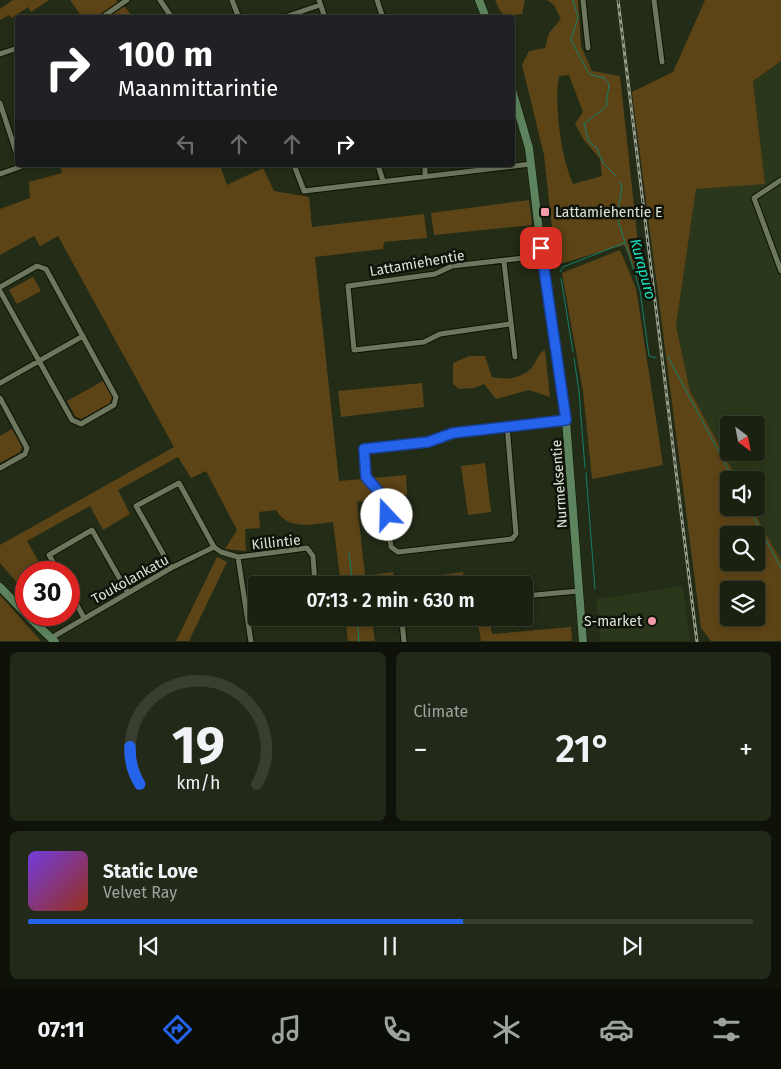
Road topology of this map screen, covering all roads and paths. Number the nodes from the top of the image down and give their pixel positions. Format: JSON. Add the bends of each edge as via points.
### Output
{"nodes":[{"id":1,"x":127,"y":0,"type":"edge"},
{"id":2,"x":160,"y":0,"type":"edge"},
{"id":3,"x":232,"y":0,"type":"edge"},
{"id":4,"x":377,"y":0,"type":"edge"},
{"id":5,"x":479,"y":0,"type":"edge"},
{"id":6,"x":583,"y":0,"type":"edge"},
{"id":7,"x":654,"y":0,"type":"edge"},
{"id":8,"x":320,"y":2,"type":"edge"},
{"id":9,"x":105,"y":15,"type":"edge"},
{"id":10,"x":170,"y":15,"type":"edge"},
{"id":11,"x":237,"y":15,"type":"edge"},
{"id":12,"x":289,"y":15,"type":"edge"},
{"id":13,"x":324,"y":15,"type":"edge"},
{"id":14,"x":382,"y":15,"type":"edge"},
{"id":15,"x":485,"y":15,"type":"edge"},
{"id":16,"x":588,"y":48,"type":"dead end"},
{"id":17,"x":15,"y":49,"type":"edge"},
{"id":18,"x":0,"y":54,"type":"edge"},
{"id":19,"x":662,"y":62,"type":"dead end"},
{"id":20,"x":515,"y":99,"type":"edge"},
{"id":21,"x":0,"y":103,"type":"edge"},
{"id":22,"x":15,"y":149,"type":"edge"},
{"id":23,"x":531,"y":164,"type":"junction"},
{"id":24,"x":515,"y":166,"type":"edge"},
{"id":25,"x":18,"y":167,"type":"edge"},
{"id":26,"x":295,"y":167,"type":"edge"},
{"id":27,"x":379,"y":167,"type":"edge"},
{"id":28,"x":425,"y":167,"type":"edge"},
{"id":29,"x":504,"y":167,"type":"edge"},
{"id":30,"x":0,"y":174,"type":"edge"},
{"id":31,"x":425,"y":176,"type":"junction"},
{"id":32,"x":781,"y":180,"type":"edge"},
{"id":33,"x":384,"y":181,"type":"junction"},
{"id":34,"x":542,"y":256,"type":"junction"},
{"id":35,"x":504,"y":262,"type":"junction"},
{"id":36,"x":781,"y":271,"type":"edge"},
{"id":37,"x":0,"y":287,"type":"edge"},
{"id":38,"x":0,"y":291,"type":"edge"},
{"id":39,"x":510,"y":324,"type":"junction"},
{"id":40,"x":82,"y":336,"type":"junction"},
{"id":41,"x":515,"y":358,"type":"dead end"},
{"id":42,"x":40,"y":360,"type":"junction"},
{"id":43,"x":0,"y":383,"type":"edge"},
{"id":44,"x":0,"y":398,"type":"edge"},
{"id":45,"x":566,"y":420,"type":"junction"},
{"id":46,"x":507,"y":426,"type":"junction"},
{"id":47,"x":0,"y":468,"type":"edge"},
{"id":48,"x":214,"y":547,"type":"junction"},
{"id":49,"x":238,"y":557,"type":"junction"},
{"id":50,"x":53,"y":561,"type":"edge"},
{"id":51,"x":171,"y":568,"type":"junction"},
{"id":52,"x":315,"y":576,"type":"edge"},
{"id":53,"x":0,"y":587,"type":"edge"},
{"id":54,"x":579,"y":590,"type":"junction"},
{"id":55,"x":128,"y":593,"type":"junction"},
{"id":56,"x":533,"y":595,"type":"edge"},
{"id":57,"x":15,"y":602,"type":"edge"},
{"id":58,"x":246,"y":606,"type":"joint"},
{"id":59,"x":80,"y":611,"type":"edge"},
{"id":60,"x":84,"y":618,"type":"junction"},
{"id":61,"x":39,"y":626,"type":"edge"},
{"id":62,"x":402,"y":626,"type":"edge"},
{"id":63,"x":53,"y":640,"type":"edge"},
{"id":64,"x":251,"y":642,"type":"edge"},
{"id":65,"x":404,"y":642,"type":"edge"},
{"id":66,"x":583,"y":642,"type":"edge"}],
"edges":[{"from":1,"to":9,"type":"street"},
{"from":2,"to":10,"type":"street"},
{"from":3,"to":11,"type":"street"},
{"from":4,"to":14,"type":"street"},
{"from":5,"to":15,"type":"street"},
{"from":6,"to":16,"type":"street"},
{"from":7,"to":19,"type":"street"},
{"from":8,"to":12,"type":"street"},
{"from":8,"to":13,"type":"street"},
{"from":17,"to":18,"type":"street"},
{"from":20,"to":23,"type":"street","name":"Nurmeksentie","via":[[526,132]]},
{"from":21,"to":22,"type":"street"},
{"from":23,"to":24,"type":"street"},
{"from":23,"to":34,"type":"street","name":"Nurmeksentie"},
{"from":25,"to":30,"type":"street"},
{"from":26,"to":33,"type":"street","via":[[304,190]]},
{"from":27,"to":33,"type":"street"},
{"from":28,"to":31,"type":"street"},
{"from":29,"to":31,"type":"street"},
{"from":31,"to":33,"type":"street"},
{"from":32,"to":36,"type":"street","via":[[754,198]]},
{"from":34,"to":35,"type":"street","name":"Lattamiehentie"},
{"from":34,"to":45,"type":"street","name":"Nurmeksentie"},
{"from":35,"to":39,"type":"street"},
{"from":35,"to":39,"type":"street","name":"Lattamiehentie","via":[[452,266],[435,274],[348,286],[354,350],[424,342],[440,334]]},
{"from":37,"to":40,"type":"street","via":[[37,266],[46,270]]},
{"from":38,"to":42,"type":"street"},
{"from":39,"to":41,"type":"street"},
{"from":40,"to":42,"type":"street"},
{"from":40,"to":42,"type":"street","via":[[116,397],[114,405],[98,415],[81,424],[72,420]]},
{"from":42,"to":43,"type":"street"},
{"from":44,"to":47,"type":"street","via":[[27,448],[25,454]]},
{"from":45,"to":46,"type":"street"},
{"from":45,"to":54,"type":"street","name":"Nurmeksentie"},
{"from":46,"to":46,"type":"street","via":[[453,433],[428,442],[364,449],[366,477],[385,499],[391,547],[398,552],[512,539],[516,534]]},
{"from":48,"to":49,"type":"street"},
{"from":48,"to":51,"type":"street","name":"Toukolankatu"},
{"from":48,"to":51,"type":"street","via":[[179,483],[136,506]]},
{"from":49,"to":52,"type":"street","name":"Killintie","via":[[307,548],[313,556]]},
{"from":49,"to":58,"type":"street"},
{"from":50,"to":55,"type":"street","via":[[49,554],[92,530]]},
{"from":51,"to":55,"type":"street","name":"Toukolankatu"},
{"from":53,"to":57,"type":"street"},
{"from":54,"to":56,"type":"street"},
{"from":54,"to":66,"type":"street","name":"Nurmeksentie"},
{"from":55,"to":60,"type":"street","name":"Toukolankatu"},
{"from":58,"to":64,"type":"street"},
{"from":59,"to":60,"type":"street"},
{"from":60,"to":63,"type":"street","name":"Toukolankatu"},
{"from":61,"to":63,"type":"street"},
{"from":62,"to":65,"type":"street"}]}
